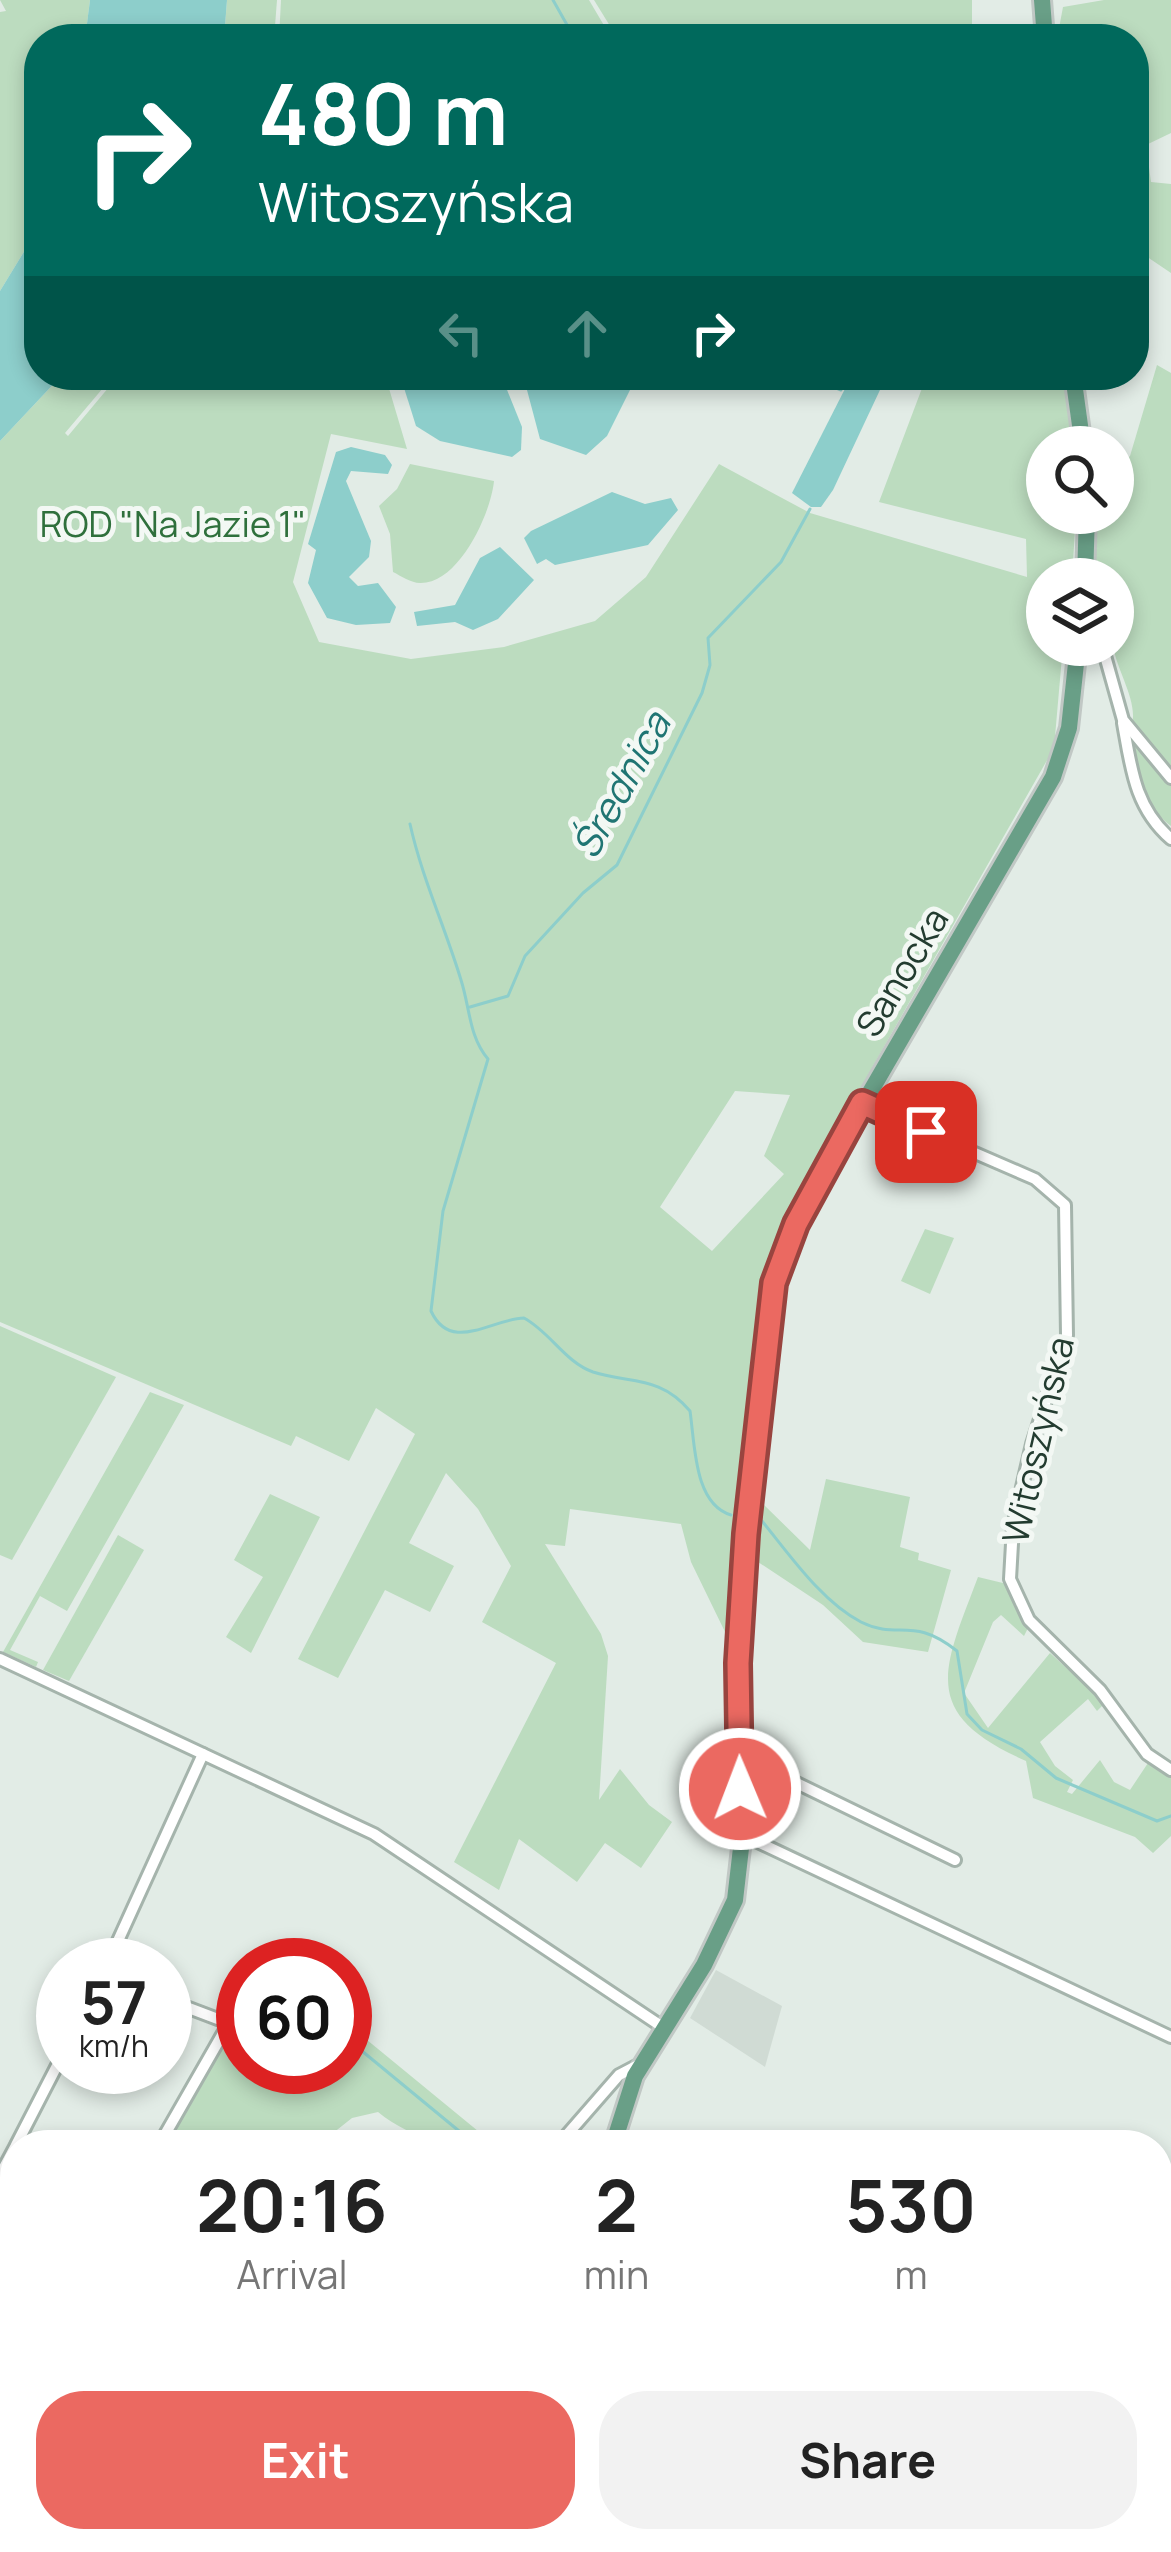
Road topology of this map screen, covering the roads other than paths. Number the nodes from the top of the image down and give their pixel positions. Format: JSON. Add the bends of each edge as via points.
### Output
{"nodes":[{"id":1,"x":1075,"y":390,"type":"edge"},
{"id":2,"x":1080,"y":426,"type":"edge"},
{"id":3,"x":1076,"y":666,"type":"edge"},
{"id":4,"x":1108,"y":666,"type":"edge"},
{"id":5,"x":1123,"y":720,"type":"junction"},
{"id":6,"x":1171,"y":778,"type":"edge"},
{"id":7,"x":1171,"y":839,"type":"edge"},
{"id":8,"x":862,"y":1103,"type":"junction"},
{"id":9,"x":0,"y":1659,"type":"edge"},
{"id":10,"x":203,"y":1754,"type":"junction"},
{"id":11,"x":739,"y":1755,"type":"junction"},
{"id":12,"x":1171,"y":1770,"type":"edge"},
{"id":13,"x":741,"y":1834,"type":"junction"},
{"id":14,"x":956,"y":1860,"type":"dead end"},
{"id":15,"x":119,"y":1938,"type":"edge"},
{"id":16,"x":192,"y":2009,"type":"edge"},
{"id":17,"x":664,"y":2028,"type":"junction"},
{"id":18,"x":1171,"y":2037,"type":"edge"},
{"id":19,"x":643,"y":2063,"type":"junction"},
{"id":20,"x":192,"y":2087,"type":"edge"},
{"id":21,"x":42,"y":2094,"type":"edge"},
{"id":22,"x":188,"y":2094,"type":"edge"},
{"id":23,"x":23,"y":2130,"type":"edge"},
{"id":24,"x":168,"y":2130,"type":"edge"},
{"id":25,"x":571,"y":2130,"type":"edge"},
{"id":26,"x":618,"y":2130,"type":"edge"}],
"edges":[{"from":1,"to":2,"type":"main road"},
{"from":3,"to":8,"type":"main road","name":"Sanocka","via":[[1070,728],[1053,777]]},
{"from":4,"to":5,"type":"street"},
{"from":5,"to":6,"type":"street"},
{"from":5,"to":7,"type":"street","via":[[1136,790]]},
{"from":8,"to":11,"type":"main road","name":"Sanocka","via":[[796,1224],[774,1283],[746,1534]]},
{"from":8,"to":12,"type":"street","name":"Witoszyńska","via":[[1046,1184],[1065,1205],[1066,1336],[1013,1526],[1010,1579],[1029,1620],[1100,1690],[1147,1754]]},
{"from":9,"to":10,"type":"street"},
{"from":10,"to":15,"type":"street"},
{"from":10,"to":17,"type":"street","via":[[393,1845]]},
{"from":11,"to":13,"type":"main road","name":"Sanocka"},
{"from":11,"to":14,"type":"street"},
{"from":13,"to":17,"type":"main road","name":"Sanocka","via":[[727,1919]]},
{"from":13,"to":18,"type":"street"},
{"from":16,"to":20,"type":"street","via":[[226,2028]]},
{"from":17,"to":19,"type":"main road","name":"Sanocka"},
{"from":19,"to":25,"type":"street","via":[[619,2075]]},
{"from":19,"to":26,"type":"main road","name":"Sanocka"},
{"from":21,"to":23,"type":"street"},
{"from":22,"to":24,"type":"street"}]}
